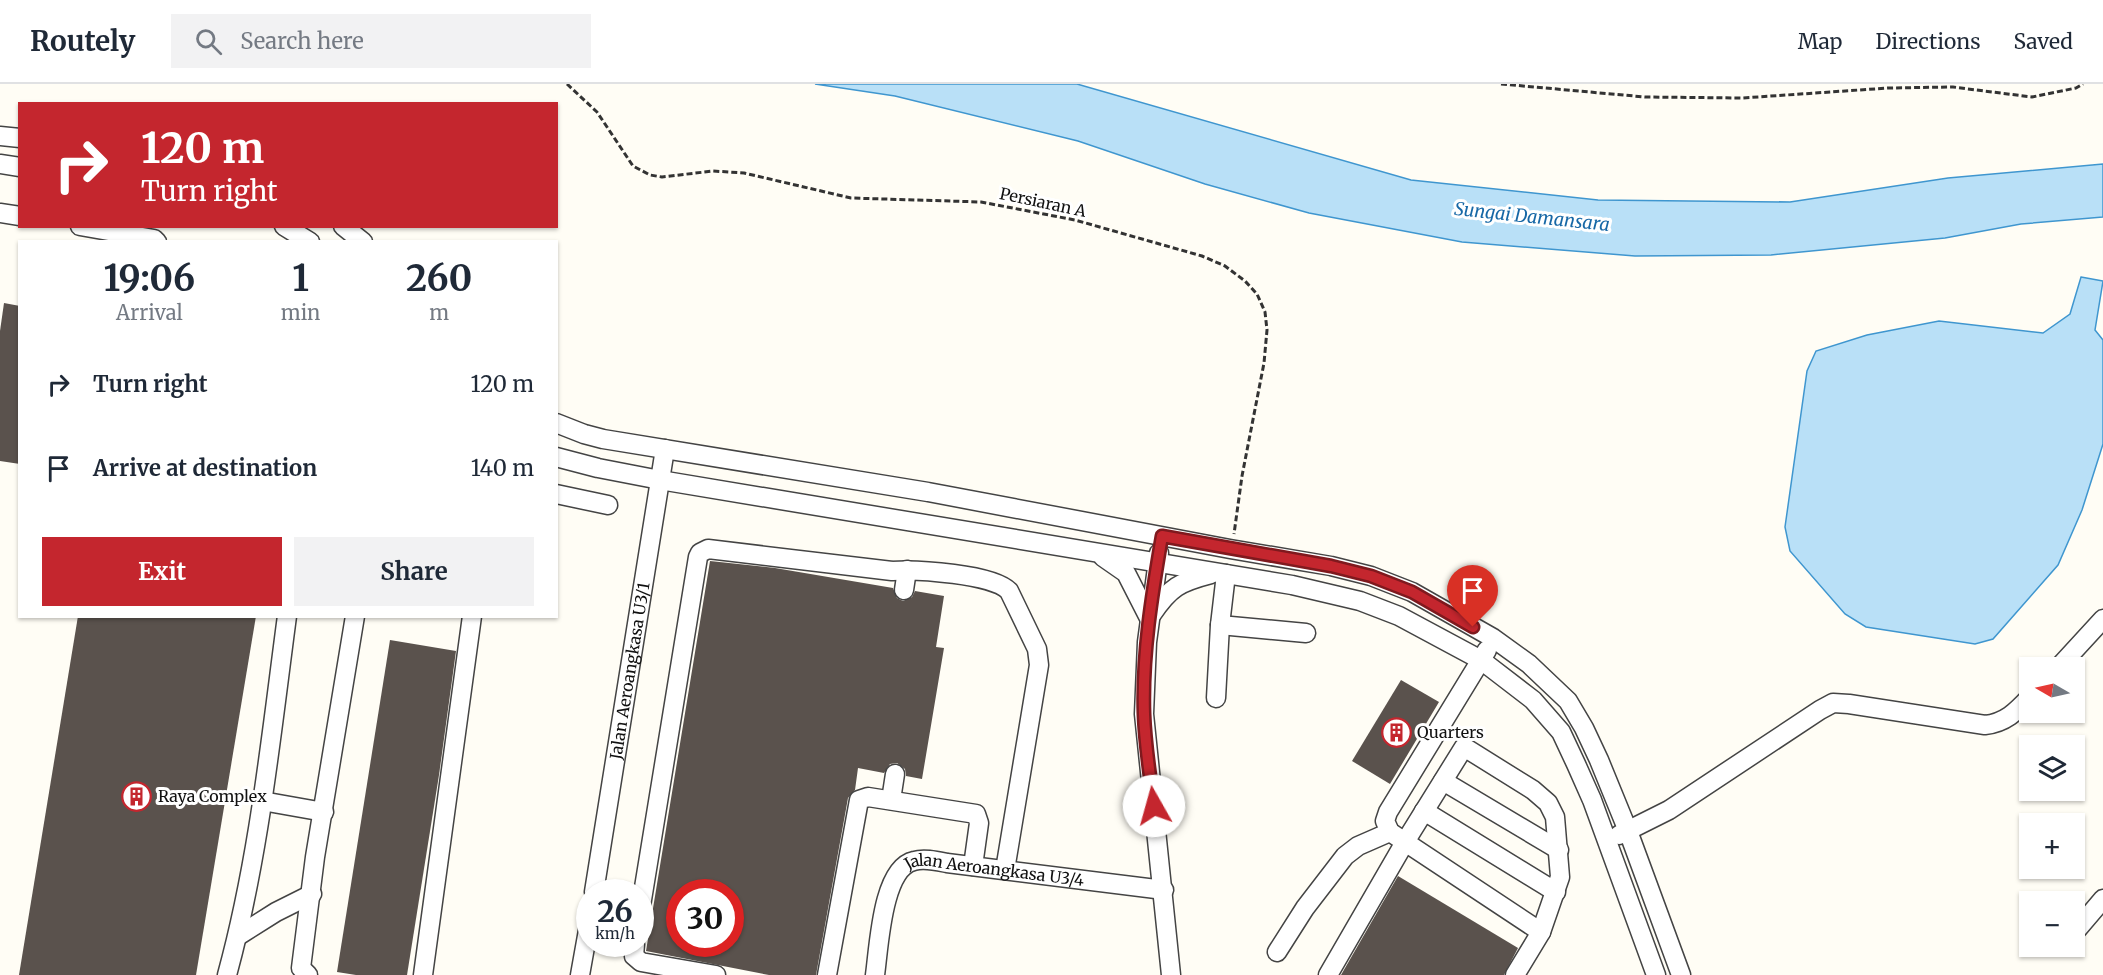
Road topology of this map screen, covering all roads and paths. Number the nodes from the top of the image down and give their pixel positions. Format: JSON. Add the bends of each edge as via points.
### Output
{"nodes":[{"id":1,"x":567,"y":84,"type":"edge"},
{"id":2,"x":1501,"y":84,"type":"edge"},
{"id":3,"x":2083,"y":84,"type":"edge"},
{"id":4,"x":0,"y":136,"type":"edge"},
{"id":5,"x":18,"y":138,"type":"edge"},
{"id":6,"x":0,"y":164,"type":"edge"},
{"id":7,"x":18,"y":167,"type":"edge"},
{"id":8,"x":0,"y":213,"type":"edge"},
{"id":9,"x":18,"y":216,"type":"edge"},
{"id":10,"x":91,"y":228,"type":"edge"},
{"id":11,"x":288,"y":228,"type":"edge"},
{"id":12,"x":346,"y":228,"type":"edge"},
{"id":13,"x":155,"y":240,"type":"edge"},
{"id":14,"x":307,"y":240,"type":"edge"},
{"id":15,"x":360,"y":240,"type":"edge"},
{"id":16,"x":558,"y":424,"type":"edge"},
{"id":17,"x":665,"y":449,"type":"junction"},
{"id":18,"x":558,"y":458,"type":"edge"},
{"id":19,"x":660,"y":480,"type":"junction"},
{"id":20,"x":558,"y":494,"type":"edge"},
{"id":21,"x":609,"y":505,"type":"dead end"},
{"id":22,"x":1162,"y":536,"type":"junction"},
{"id":23,"x":1230,"y":549,"type":"junction"},
{"id":24,"x":1096,"y":553,"type":"junction"},
{"id":25,"x":1158,"y":563,"type":"junction"},
{"id":26,"x":907,"y":570,"type":"junction"},
{"id":27,"x":1222,"y":573,"type":"junction"},
{"id":28,"x":904,"y":590,"type":"dead end"},
{"id":29,"x":287,"y":618,"type":"edge"},
{"id":30,"x":355,"y":618,"type":"edge"},
{"id":31,"x":472,"y":618,"type":"edge"},
{"id":32,"x":1149,"y":618,"type":"junction"},
{"id":33,"x":2103,"y":619,"type":"edge"},
{"id":34,"x":1220,"y":625,"type":"junction"},
{"id":35,"x":1306,"y":633,"type":"dead end"},
{"id":36,"x":1493,"y":638,"type":"junction"},
{"id":37,"x":2068,"y":657,"type":"edge"},
{"id":38,"x":1481,"y":660,"type":"junction"},
{"id":39,"x":1216,"y":698,"type":"dead end"},
{"id":40,"x":2019,"y":708,"type":"edge"},
{"id":41,"x":1438,"y":730,"type":"junction"},
{"id":42,"x":1464,"y":747,"type":"junction"},
{"id":43,"x":895,"y":774,"type":"dead end"},
{"id":44,"x":1443,"y":781,"type":"junction"},
{"id":45,"x":891,"y":800,"type":"junction"},
{"id":46,"x":262,"y":801,"type":"junction"},
{"id":47,"x":1424,"y":811,"type":"junction"},
{"id":48,"x":324,"y":812,"type":"junction"},
{"id":49,"x":1628,"y":831,"type":"junction"},
{"id":50,"x":1390,"y":832,"type":"junction"},
{"id":51,"x":1607,"y":840,"type":"junction"},
{"id":52,"x":1405,"y":842,"type":"junction"},
{"id":53,"x":1559,"y":850,"type":"junction"},
{"id":54,"x":973,"y":866,"type":"junction"},
{"id":55,"x":1005,"y":870,"type":"junction"},
{"id":56,"x":596,"y":879,"type":"edge"},
{"id":57,"x":646,"y":879,"type":"edge"},
{"id":58,"x":1164,"y":890,"type":"junction"},
{"id":59,"x":1556,"y":892,"type":"junction"},
{"id":60,"x":312,"y":894,"type":"junction"},
{"id":61,"x":2103,"y":899,"type":"edge"},
{"id":62,"x":2085,"y":920,"type":"edge"},
{"id":63,"x":1541,"y":932,"type":"junction"},
{"id":64,"x":238,"y":936,"type":"junction"},
{"id":65,"x":1277,"y":952,"type":"dead end"},
{"id":66,"x":583,"y":957,"type":"edge"},
{"id":67,"x":635,"y":957,"type":"edge"},
{"id":68,"x":227,"y":975,"type":"edge"},
{"id":69,"x":308,"y":975,"type":"edge"},
{"id":70,"x":423,"y":975,"type":"edge"},
{"id":71,"x":580,"y":975,"type":"edge"},
{"id":72,"x":716,"y":975,"type":"edge"},
{"id":73,"x":827,"y":975,"type":"edge"},
{"id":74,"x":875,"y":975,"type":"edge"},
{"id":75,"x":1171,"y":975,"type":"edge"},
{"id":76,"x":1328,"y":975,"type":"edge"},
{"id":77,"x":1515,"y":975,"type":"edge"},
{"id":78,"x":1656,"y":975,"type":"edge"},
{"id":79,"x":1681,"y":975,"type":"edge"}],
"edges":[{"from":1,"to":23,"type":"path","name":"Persiaran A","via":[[597,112],[633,166],[650,175],[713,171],[744,174],[851,198],[981,202],[1075,220],[1225,266],[1257,294],[1268,330]]},
{"from":2,"to":3,"type":"path","via":[[1645,97],[1743,98],[1953,87],[2032,97]]},
{"from":4,"to":5,"type":"street"},
{"from":6,"to":7,"type":"street"},
{"from":8,"to":9,"type":"street"},
{"from":10,"to":13,"type":"street"},
{"from":11,"to":14,"type":"street"},
{"from":12,"to":15,"type":"street"},
{"from":16,"to":17,"type":"street","via":[[603,439]]},
{"from":17,"to":19,"type":"street","name":"Jalan Aeroangkasa U3/1"},
{"from":17,"to":22,"type":"street"},
{"from":18,"to":19,"type":"street"},
{"from":19,"to":24,"type":"street"},
{"from":19,"to":56,"type":"street","name":"Jalan Aeroangkasa U3/1"},
{"from":20,"to":21,"type":"street"},
{"from":22,"to":23,"type":"street"},
{"from":22,"to":25,"type":"street"},
{"from":23,"to":36,"type":"street","via":[[1371,576],[1412,592]]},
{"from":24,"to":25,"type":"street"},
{"from":24,"to":32,"type":"street","via":[[1126,573]]},
{"from":25,"to":27,"type":"street"},
{"from":25,"to":32,"type":"street"},
{"from":26,"to":28,"type":"street"},
{"from":26,"to":55,"type":"street","via":[[1004,585],[1037,649],[1038,665]]},
{"from":26,"to":57,"type":"street","via":[[708,549],[700,553]]},
{"from":27,"to":32,"type":"street","via":[[1185,580],[1164,596]]},
{"from":27,"to":34,"type":"street"},
{"from":27,"to":38,"type":"street","via":[[1360,601],[1399,616]]},
{"from":29,"to":46,"type":"street"},
{"from":30,"to":48,"type":"street"},
{"from":31,"to":70,"type":"street"},
{"from":32,"to":58,"type":"street","via":[[1144,714]]},
{"from":33,"to":37,"type":"street"},
{"from":34,"to":35,"type":"street"},
{"from":34,"to":39,"type":"street"},
{"from":36,"to":38,"type":"street"},
{"from":36,"to":49,"type":"street","via":[[1529,664],[1568,701],[1584,728]]},
{"from":38,"to":41,"type":"street"},
{"from":38,"to":51,"type":"street","via":[[1533,700],[1561,732]]},
{"from":40,"to":49,"type":"street","via":[[2007,719],[1985,725],[1833,704],[1669,810]]},
{"from":41,"to":42,"type":"street"},
{"from":41,"to":50,"type":"street","via":[[1388,812],[1385,821]]},
{"from":42,"to":44,"type":"street"},
{"from":42,"to":53,"type":"street","via":[[1533,789],[1548,803],[1555,817]]},
{"from":43,"to":45,"type":"street"},
{"from":44,"to":47,"type":"street"},
{"from":44,"to":53,"type":"street"},
{"from":45,"to":54,"type":"street","via":[[976,814],[979,823]]},
{"from":45,"to":73,"type":"street","via":[[863,798],[858,804]]},
{"from":46,"to":48,"type":"street"},
{"from":46,"to":64,"type":"street"},
{"from":47,"to":52,"type":"street"},
{"from":47,"to":59,"type":"street"},
{"from":48,"to":60,"type":"street"},
{"from":49,"to":51,"type":"street"},
{"from":49,"to":79,"type":"street"},
{"from":50,"to":52,"type":"street"},
{"from":50,"to":65,"type":"street","via":[[1345,856]]},
{"from":51,"to":78,"type":"street"},
{"from":52,"to":63,"type":"street"},
{"from":52,"to":76,"type":"street"},
{"from":53,"to":59,"type":"street"},
{"from":54,"to":55,"type":"street","name":"Jalan Aeroangkasa U3/4"},
{"from":54,"to":74,"type":"street","name":"Jalan Aeroangkasa U3/4","via":[[915,860],[904,865],[891,885]]},
{"from":55,"to":58,"type":"street","name":"Jalan Aeroangkasa U3/4"},
{"from":58,"to":75,"type":"street"},
{"from":59,"to":63,"type":"street"},
{"from":60,"to":64,"type":"street"},
{"from":60,"to":69,"type":"street","via":[[301,968]]},
{"from":61,"to":62,"type":"street"},
{"from":63,"to":77,"type":"street"},
{"from":64,"to":68,"type":"street"},
{"from":66,"to":71,"type":"street"},
{"from":67,"to":72,"type":"street","via":[[641,962]]}]}
